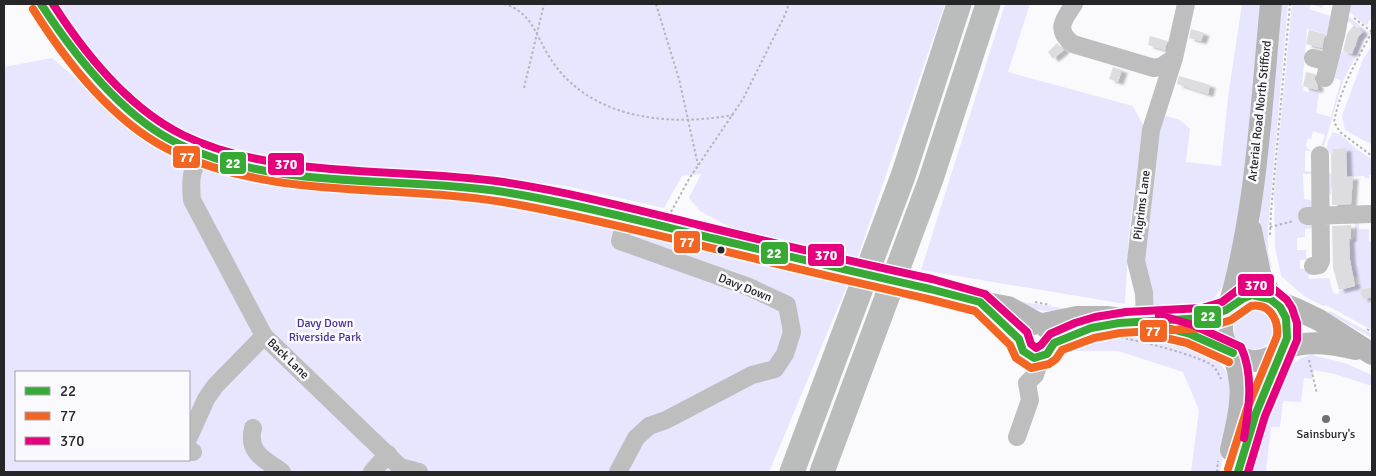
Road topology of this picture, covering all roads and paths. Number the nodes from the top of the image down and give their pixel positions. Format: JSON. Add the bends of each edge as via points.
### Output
{"nodes":[{"id":1,"x":40,"y":4,"type":"edge"},
{"id":2,"x":504,"y":4,"type":"edge"},
{"id":3,"x":544,"y":4,"type":"edge"},
{"id":4,"x":656,"y":4,"type":"edge"},
{"id":5,"x":789,"y":4,"type":"edge"},
{"id":6,"x":959,"y":4,"type":"edge"},
{"id":7,"x":988,"y":4,"type":"edge"},
{"id":8,"x":1074,"y":4,"type":"edge"},
{"id":9,"x":1186,"y":4,"type":"edge"},
{"id":10,"x":1271,"y":4,"type":"edge"},
{"id":11,"x":1290,"y":4,"type":"edge"},
{"id":12,"x":1347,"y":10,"type":"edge"},
{"id":13,"x":1372,"y":32,"type":"edge"},
{"id":14,"x":1174,"y":58,"type":"junction"},
{"id":15,"x":1322,"y":66,"type":"dead end"},
{"id":16,"x":1154,"y":68,"type":"junction"},
{"id":17,"x":524,"y":88,"type":"dead end"},
{"id":18,"x":1164,"y":90,"type":"junction"},
{"id":19,"x":733,"y":115,"type":"junction"},
{"id":20,"x":688,"y":120,"type":"junction"},
{"id":21,"x":201,"y":153,"type":"junction"},
{"id":22,"x":1320,"y":155,"type":"dead end"},
{"id":23,"x":1372,"y":156,"type":"edge"},
{"id":24,"x":698,"y":165,"type":"junction"},
{"id":25,"x":1372,"y":214,"type":"edge"},
{"id":26,"x":1314,"y":216,"type":"junction"},
{"id":27,"x":626,"y":218,"type":"junction"},
{"id":28,"x":668,"y":218,"type":"dead end"},
{"id":29,"x":1249,"y":219,"type":"junction"},
{"id":30,"x":1270,"y":227,"type":"junction"},
{"id":31,"x":1270,"y":235,"type":"dead end"},
{"id":32,"x":1313,"y":266,"type":"dead end"},
{"id":33,"x":1273,"y":300,"type":"junction"},
{"id":34,"x":980,"y":302,"type":"junction"},
{"id":35,"x":1228,"y":309,"type":"junction"},
{"id":36,"x":1145,"y":322,"type":"junction"},
{"id":37,"x":1043,"y":326,"type":"junction"},
{"id":38,"x":264,"y":336,"type":"junction"},
{"id":39,"x":1114,"y":337,"type":"dead end"},
{"id":40,"x":1282,"y":348,"type":"junction"},
{"id":41,"x":1370,"y":352,"type":"edge"},
{"id":42,"x":1233,"y":353,"type":"junction"},
{"id":43,"x":1307,"y":353,"type":"dead end"},
{"id":44,"x":1222,"y":380,"type":"dead end"},
{"id":45,"x":1317,"y":394,"type":"dead end"},
{"id":46,"x":253,"y":428,"type":"dead end"},
{"id":47,"x":1017,"y":437,"type":"dead end"},
{"id":48,"x":190,"y":446,"type":"edge"},
{"id":49,"x":388,"y":454,"type":"junction"},
{"id":50,"x":1223,"y":464,"type":"edge"},
{"id":51,"x":282,"y":472,"type":"edge"},
{"id":52,"x":372,"y":472,"type":"edge"},
{"id":53,"x":419,"y":472,"type":"edge"},
{"id":54,"x":618,"y":472,"type":"edge"},
{"id":55,"x":792,"y":472,"type":"edge"},
{"id":56,"x":822,"y":472,"type":"edge"},
{"id":57,"x":1216,"y":472,"type":"edge"},
{"id":58,"x":1238,"y":472,"type":"edge"}],
"edges":[{"from":1,"to":21,"type":"main road","via":[[93,74],[139,118],[177,143]]},
{"from":2,"to":20,"type":"path","via":[[515,7],[535,27],[564,78],[584,94],[617,110],[652,118]]},
{"from":3,"to":17,"type":"path"},
{"from":4,"to":20,"type":"path"},
{"from":5,"to":19,"type":"path"},
{"from":6,"to":55,"type":"highway","via":[[903,176]]},
{"from":7,"to":56,"type":"highway","via":[[931,179]]},
{"from":8,"to":16,"type":"street","via":[[1062,26],[1070,42]]},
{"from":9,"to":14,"type":"street","name":"Pilgrims Lane"},
{"from":10,"to":29,"type":"main road","name":"Arterial Road North Stifford"},
{"from":11,"to":30,"type":"path"},
{"from":12,"to":13,"type":"path"},
{"from":12,"to":15,"type":"street"},
{"from":13,"to":23,"type":"path","via":[[1342,92],[1334,122],[1340,132]]},
{"from":14,"to":16,"type":"street"},
{"from":14,"to":18,"type":"street","name":"Pilgrims Lane"},
{"from":16,"to":18,"type":"street"},
{"from":18,"to":36,"type":"street","name":"Pilgrims Lane","via":[[1151,130],[1136,261],[1144,293]]},
{"from":19,"to":20,"type":"path"},
{"from":19,"to":24,"type":"path"},
{"from":20,"to":24,"type":"path"},
{"from":21,"to":27,"type":"main road","via":[[274,172],[478,188]]},
{"from":21,"to":38,"type":"street","name":"Back Lane","via":[[190,182],[192,200]]},
{"from":22,"to":26,"type":"street"},
{"from":24,"to":28,"type":"path"},
{"from":25,"to":26,"type":"street"},
{"from":26,"to":30,"type":"path"},
{"from":26,"to":32,"type":"street","via":[[1322,261]]},
{"from":27,"to":34,"type":"main road","bridge":true},
{"from":27,"to":54,"type":"street","name":"Davy Down","via":[[620,241],[749,287],[787,305],[792,332],[785,354],[775,369],[752,375],[649,426],[636,438]]},
{"from":29,"to":33,"type":"main road","name":"Arterial Road North Stifford","via":[[1260,274]]},
{"from":29,"to":35,"type":"main road","name":"Arterial Road North Stifford"},
{"from":30,"to":31,"type":"path"},
{"from":33,"to":35,"type":"main road","via":[[1249,296]]},
{"from":33,"to":40,"type":"main road","via":[[1283,310],[1288,323],[1287,338]]},
{"from":33,"to":41,"type":"main road","via":[[1319,320]]},
{"from":34,"to":37,"type":"main road","via":[[1008,307]]},
{"from":34,"to":37,"type":"main road","via":[[1019,339],[1024,327],[1030,324]]},
{"from":35,"to":36,"type":"main road","via":[[1202,318]]},
{"from":35,"to":42,"type":"main road","via":[[1222,331]]},
{"from":36,"to":37,"type":"main road","via":[[1106,325],[1079,332]]},
{"from":36,"to":42,"type":"main road","via":[[1190,334]]},
{"from":37,"to":47,"type":"street","via":[[1036,375],[1027,383],[1030,400]]},
{"from":38,"to":48,"type":"street","via":[[206,399]]},
{"from":38,"to":49,"type":"street","name":"Back Lane"},
{"from":39,"to":44,"type":"path","via":[[1132,339],[1205,362],[1216,369]]},
{"from":40,"to":41,"type":"main road","via":[[1309,343]]},
{"from":40,"to":42,"type":"main road","via":[[1269,359],[1258,362],[1247,361]]},
{"from":40,"to":58,"type":"main road","via":[[1256,413]]},
{"from":42,"to":50,"type":"main road","via":[[1241,392],[1237,425]]},
{"from":43,"to":45,"type":"path"},
{"from":46,"to":51,"type":"street","via":[[254,449]]},
{"from":49,"to":52,"type":"street"},
{"from":49,"to":53,"type":"street","name":"Back Lane","via":[[400,467]]},
{"from":50,"to":57,"type":"path"}]}
